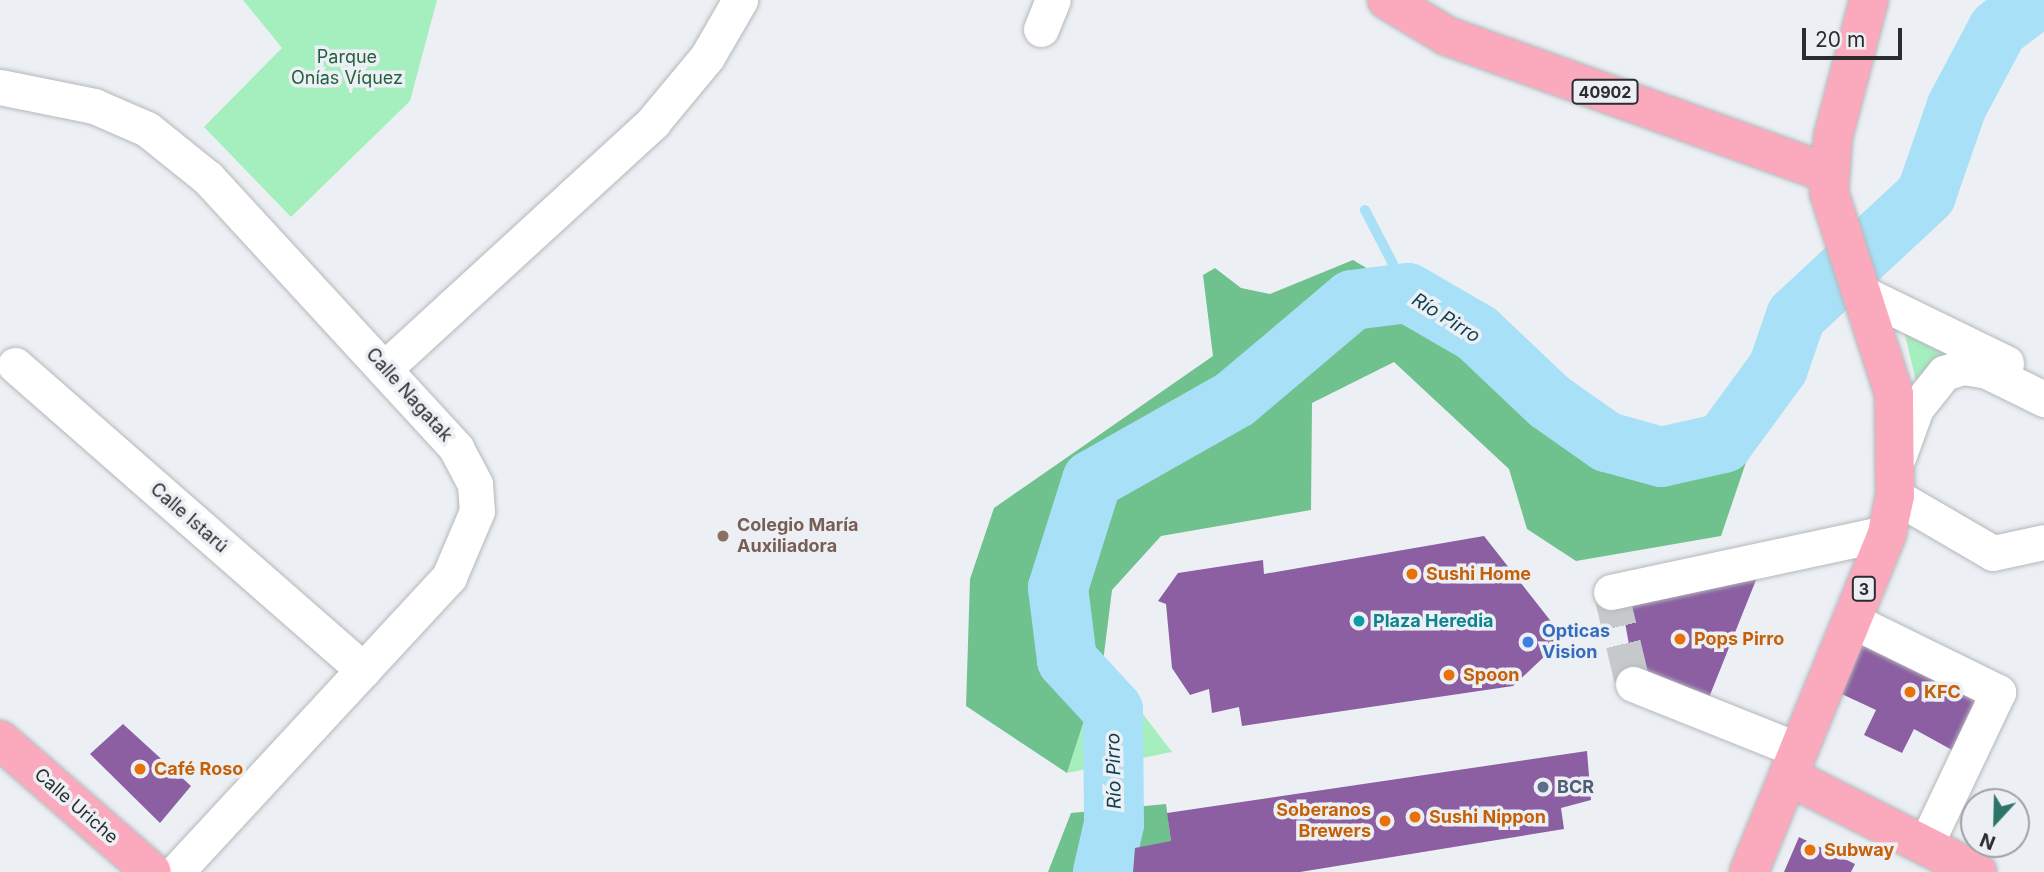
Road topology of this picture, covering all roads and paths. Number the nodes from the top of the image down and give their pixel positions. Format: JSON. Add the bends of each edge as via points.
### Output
{"nodes":[{"id":1,"x":740,"y":0,"type":"edge"},
{"id":2,"x":1387,"y":0,"type":"edge"},
{"id":3,"x":1869,"y":0,"type":"edge"},
{"id":4,"x":0,"y":87,"type":"edge"},
{"id":5,"x":1828,"y":173,"type":"junction"},
{"id":6,"x":1862,"y":290,"type":"junction"},
{"id":7,"x":15,"y":365,"type":"dead end"},
{"id":8,"x":385,"y":368,"type":"junction"},
{"id":9,"x":2044,"y":381,"type":"edge"},
{"id":10,"x":2044,"y":399,"type":"edge"},
{"id":11,"x":1899,"y":455,"type":"junction"},
{"id":12,"x":1895,"y":496,"type":"junction"},
{"id":13,"x":1887,"y":533,"type":"junction"},
{"id":14,"x":2044,"y":542,"type":"edge"},
{"id":15,"x":1611,"y":592,"type":"dead end"},
{"id":16,"x":1851,"y":620,"type":"junction"},
{"id":17,"x":364,"y":670,"type":"junction"},
{"id":18,"x":1633,"y":684,"type":"dead end"},
{"id":19,"x":0,"y":740,"type":"edge"},
{"id":20,"x":1793,"y":763,"type":"junction"},
{"id":21,"x":1925,"y":846,"type":"junction"},
{"id":22,"x":152,"y":872,"type":"edge"},
{"id":23,"x":176,"y":872,"type":"edge"},
{"id":24,"x":1749,"y":872,"type":"edge"},
{"id":25,"x":1977,"y":872,"type":"edge"}],
"edges":[{"from":1,"to":8,"type":"street","via":[[706,57],[653,122]]},
{"from":2,"to":5,"type":"main road","number":"40902","via":[[1447,36]]},
{"from":3,"to":5,"type":"main road","number":"3"},
{"from":4,"to":8,"type":"street","name":"Calle Nagatak","via":[[94,106],[147,129],[208,178]]},
{"from":5,"to":6,"type":"main road","number":"3","via":[[1833,218]]},
{"from":6,"to":9,"type":"street"},
{"from":6,"to":11,"type":"main road","number":"3","via":[[1894,394]]},
{"from":7,"to":17,"type":"street","name":"Calle Istarú"},
{"from":8,"to":17,"type":"street","name":"Calle Nagatak","via":[[456,447],[475,484],[477,511],[449,576]]},
{"from":10,"to":11,"type":"street","via":[[1987,372],[1964,367],[1944,373],[1916,408]]},
{"from":11,"to":12,"type":"main road","number":"3"},
{"from":12,"to":13,"type":"main road","number":"3"},
{"from":12,"to":14,"type":"street","via":[[1993,553]]},
{"from":13,"to":15,"type":"street"},
{"from":13,"to":16,"type":"main road","number":"3"},
{"from":16,"to":20,"type":"main road","number":"3"},
{"from":16,"to":21,"type":"street","via":[[1998,692]]},
{"from":17,"to":23,"type":"street","name":"Calle Nagatak"},
{"from":18,"to":20,"type":"street"},
{"from":19,"to":22,"type":"main road","name":"Calle Uriche"},
{"from":20,"to":21,"type":"main road"},
{"from":20,"to":24,"type":"main road","number":"3"},
{"from":21,"to":25,"type":"main road"}]}
